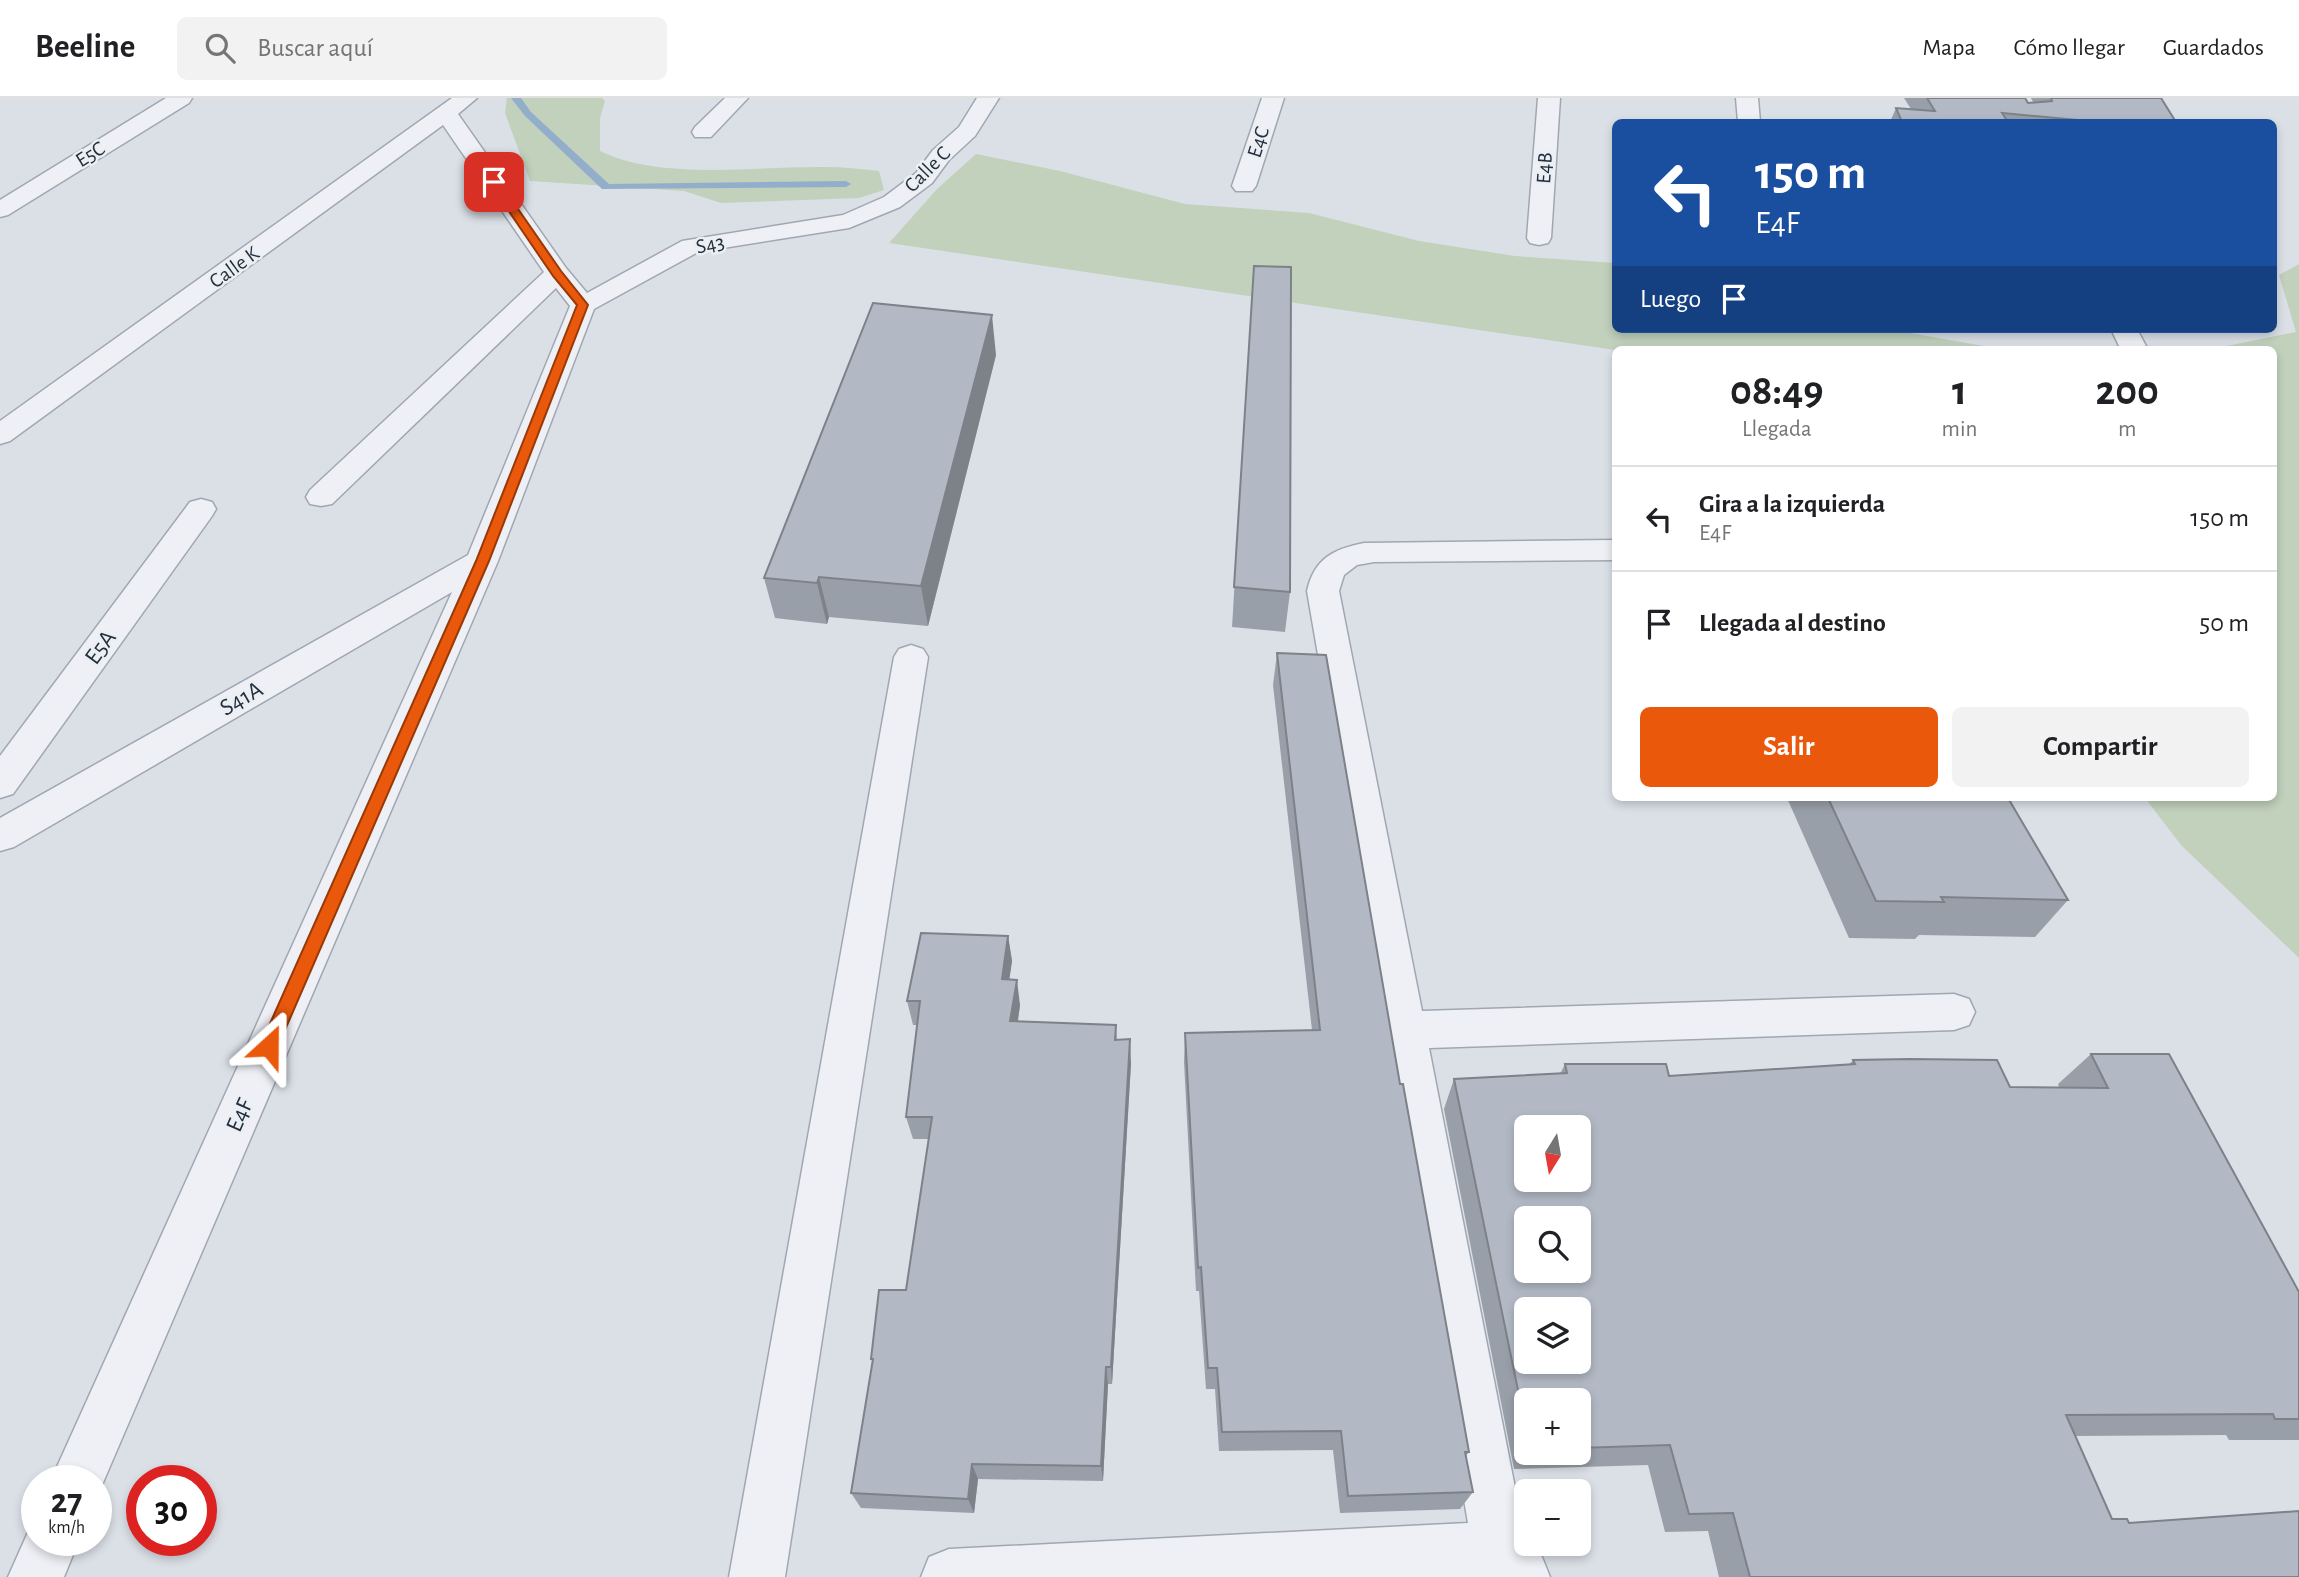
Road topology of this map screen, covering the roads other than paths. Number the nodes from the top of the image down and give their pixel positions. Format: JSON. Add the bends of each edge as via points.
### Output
{"nodes":[{"id":1,"x":181,"y":98,"type":"edge"},
{"id":2,"x":737,"y":98,"type":"edge"},
{"id":3,"x":988,"y":98,"type":"edge"},
{"id":4,"x":1273,"y":98,"type":"edge"},
{"id":5,"x":1549,"y":98,"type":"edge"},
{"id":6,"x":1747,"y":98,"type":"edge"},
{"id":7,"x":457,"y":106,"type":"edge"},
{"id":8,"x":1749,"y":119,"type":"edge"},
{"id":9,"x":704,"y":132,"type":"dead end"},
{"id":10,"x":1244,"y":186,"type":"dead end"},
{"id":11,"x":0,"y":211,"type":"edge"},
{"id":12,"x":849,"y":221,"type":"joint"},
{"id":13,"x":1539,"y":238,"type":"dead end"},
{"id":14,"x":557,"y":273,"type":"junction"},
{"id":15,"x":583,"y":305,"type":"junction"},
{"id":16,"x":0,"y":435,"type":"edge"},
{"id":17,"x":321,"y":497,"type":"dead end"},
{"id":18,"x":201,"y":509,"type":"dead end"},
{"id":19,"x":1612,"y":550,"type":"edge"},
{"id":20,"x":482,"y":561,"type":"junction"},
{"id":21,"x":911,"y":657,"type":"dead end"},
{"id":22,"x":0,"y":784,"type":"edge"},
{"id":23,"x":0,"y":836,"type":"edge"},
{"id":24,"x":1954,"y":1012,"type":"dead end"},
{"id":25,"x":1402,"y":1030,"type":"junction"},
{"id":26,"x":85,"y":1465,"type":"edge"},
{"id":27,"x":45,"y":1556,"type":"edge"},
{"id":28,"x":1511,"y":1563,"type":"edge"},
{"id":29,"x":36,"y":1577,"type":"edge"},
{"id":30,"x":757,"y":1577,"type":"edge"},
{"id":31,"x":949,"y":1577,"type":"edge"}],
"edges":[{"from":1,"to":11,"type":"street","name":"E5C"},
{"from":2,"to":9,"type":"street"},
{"from":3,"to":12,"type":"street","name":"Calle C","via":[[967,131],[924,178],[892,202]]},
{"from":4,"to":10,"type":"street","name":"E4C"},
{"from":5,"to":13,"type":"street","name":"E4B"},
{"from":6,"to":8,"type":"street"},
{"from":7,"to":14,"type":"street"},
{"from":7,"to":16,"type":"street","name":"Calle K"},
{"from":12,"to":15,"type":"street","name":"S43","via":[[691,246]]},
{"from":14,"to":15,"type":"street"},
{"from":14,"to":17,"type":"street"},
{"from":15,"to":20,"type":"street","name":"E4F"},
{"from":18,"to":22,"type":"street","name":"E5A"},
{"from":19,"to":25,"type":"street","via":[[1374,552],[1351,555],[1332,565],[1325,576],[1323,591]]},
{"from":20,"to":23,"type":"street","name":"S41A"},
{"from":20,"to":26,"type":"street","name":"E4F"},
{"from":21,"to":30,"type":"street"},
{"from":24,"to":25,"type":"street"},
{"from":25,"to":28,"type":"street"},
{"from":27,"to":29,"type":"street"},
{"from":28,"to":31,"type":"street"}]}
